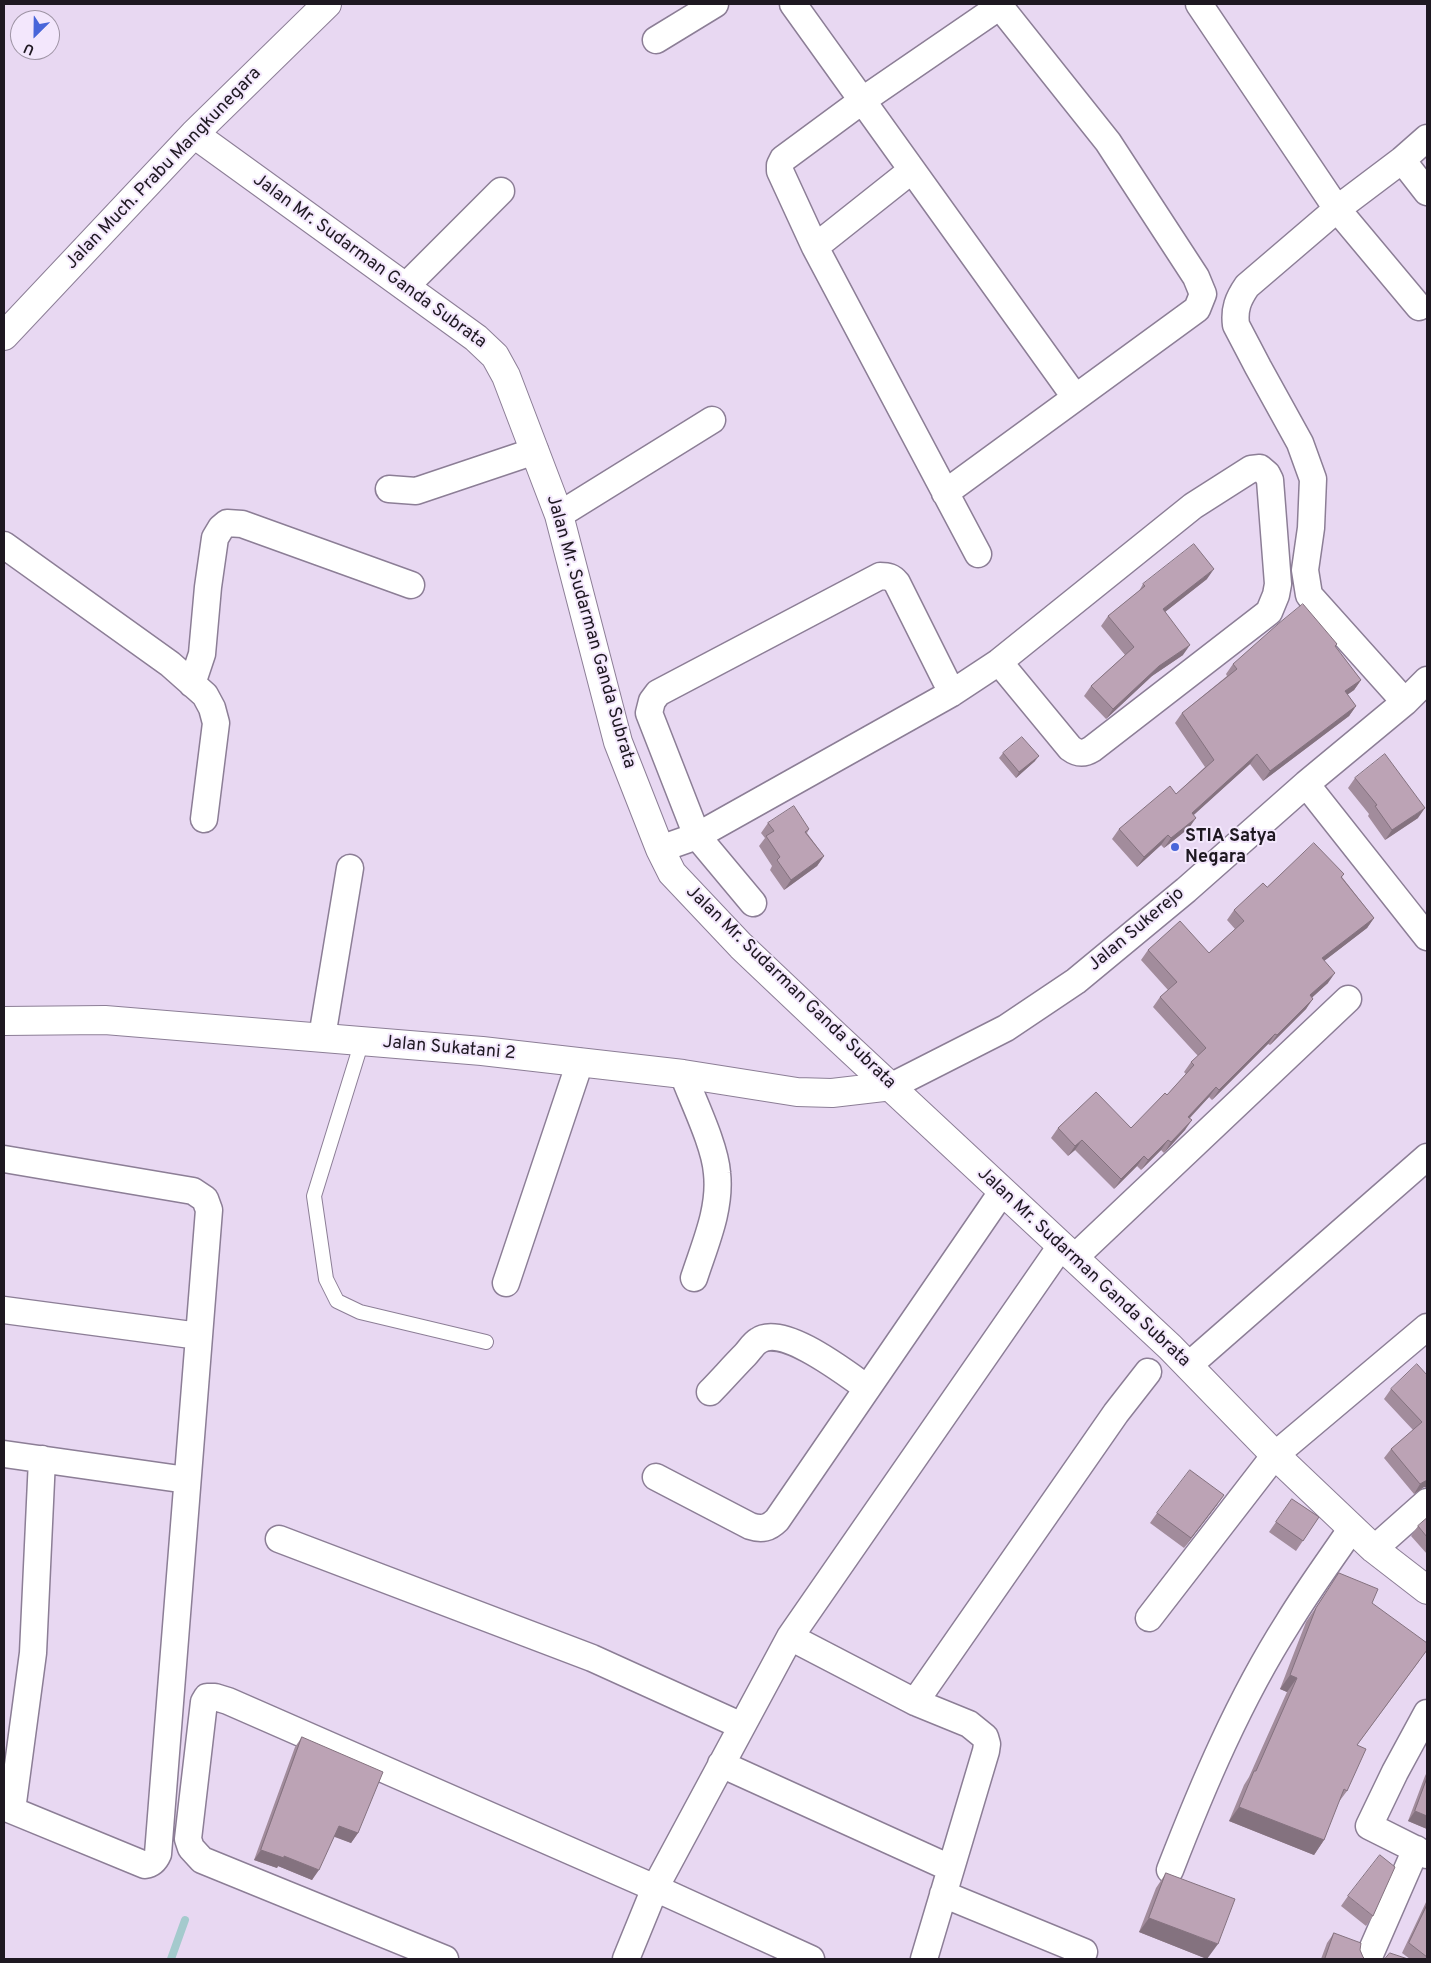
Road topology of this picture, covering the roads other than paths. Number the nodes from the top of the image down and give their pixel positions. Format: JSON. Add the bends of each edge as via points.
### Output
{"nodes":[{"id":1,"x":327,"y":4,"type":"edge"},
{"id":2,"x":716,"y":4,"type":"edge"},
{"id":3,"x":794,"y":4,"type":"edge"},
{"id":4,"x":1199,"y":4,"type":"edge"},
{"id":5,"x":999,"y":5,"type":"edge"},
{"id":6,"x":656,"y":40,"type":"dead end"},
{"id":7,"x":863,"y":100,"type":"junction"},
{"id":8,"x":194,"y":134,"type":"junction"},
{"id":9,"x":1427,"y":138,"type":"edge"},
{"id":10,"x":1402,"y":160,"type":"junction"},
{"id":11,"x":912,"y":170,"type":"junction"},
{"id":12,"x":501,"y":191,"type":"dead end"},
{"id":13,"x":1427,"y":192,"type":"edge"},
{"id":14,"x":1337,"y":209,"type":"junction"},
{"id":15,"x":815,"y":247,"type":"junction"},
{"id":16,"x":405,"y":287,"type":"junction"},
{"id":17,"x":1419,"y":307,"type":"dead end"},
{"id":18,"x":4,"y":336,"type":"edge"},
{"id":19,"x":1076,"y":397,"type":"junction"},
{"id":20,"x":712,"y":420,"type":"dead end"},
{"id":21,"x":535,"y":451,"type":"junction"},
{"id":22,"x":389,"y":489,"type":"dead end"},
{"id":23,"x":945,"y":493,"type":"junction"},
{"id":24,"x":559,"y":515,"type":"junction"},
{"id":25,"x":4,"y":545,"type":"edge"},
{"id":26,"x":978,"y":554,"type":"dead end"},
{"id":27,"x":411,"y":585,"type":"dead end"},
{"id":28,"x":999,"y":662,"type":"junction"},
{"id":29,"x":1427,"y":680,"type":"edge"},
{"id":30,"x":192,"y":684,"type":"junction"},
{"id":31,"x":952,"y":693,"type":"junction"},
{"id":32,"x":1405,"y":702,"type":"junction"},
{"id":33,"x":1306,"y":784,"type":"junction"},
{"id":34,"x":204,"y":819,"type":"dead end"},
{"id":35,"x":697,"y":836,"type":"junction"},
{"id":36,"x":660,"y":849,"type":"junction"},
{"id":37,"x":350,"y":868,"type":"dead end"},
{"id":38,"x":753,"y":903,"type":"dead end"},
{"id":39,"x":1427,"y":937,"type":"edge"},
{"id":40,"x":1348,"y":999,"type":"dead end"},
{"id":41,"x":4,"y":1020,"type":"edge"},
{"id":42,"x":322,"y":1038,"type":"junction"},
{"id":43,"x":362,"y":1041,"type":"junction"},
{"id":44,"x":580,"y":1062,"type":"junction"},
{"id":45,"x":683,"y":1074,"type":"junction"},
{"id":46,"x":892,"y":1086,"type":"junction"},
{"id":47,"x":1427,"y":1157,"type":"edge"},
{"id":48,"x":4,"y":1159,"type":"edge"},
{"id":49,"x":1002,"y":1192,"type":"junction"},
{"id":50,"x":1067,"y":1252,"type":"junction"},
{"id":51,"x":694,"y":1278,"type":"dead end"},
{"id":52,"x":506,"y":1283,"type":"dead end"},
{"id":53,"x":4,"y":1310,"type":"edge"},
{"id":54,"x":1427,"y":1326,"type":"edge"},
{"id":55,"x":199,"y":1336,"type":"junction"},
{"id":56,"x":486,"y":1342,"type":"dead end"},
{"id":57,"x":1188,"y":1366,"type":"junction"},
{"id":58,"x":1148,"y":1372,"type":"dead end"},
{"id":59,"x":867,"y":1388,"type":"junction"},
{"id":60,"x":710,"y":1392,"type":"dead end"},
{"id":61,"x":4,"y":1454,"type":"edge"},
{"id":62,"x":1275,"y":1455,"type":"junction"},
{"id":63,"x":42,"y":1459,"type":"junction"},
{"id":64,"x":656,"y":1477,"type":"dead end"},
{"id":65,"x":187,"y":1480,"type":"junction"},
{"id":66,"x":1427,"y":1502,"type":"edge"},
{"id":67,"x":1352,"y":1528,"type":"junction"},
{"id":68,"x":279,"y":1539,"type":"dead end"},
{"id":69,"x":1374,"y":1549,"type":"junction"},
{"id":70,"x":1427,"y":1590,"type":"edge"},
{"id":71,"x":1149,"y":1618,"type":"dead end"},
{"id":72,"x":790,"y":1637,"type":"junction"},
{"id":73,"x":915,"y":1702,"type":"junction"},
{"id":74,"x":1427,"y":1713,"type":"edge"},
{"id":75,"x":742,"y":1726,"type":"junction"},
{"id":76,"x":721,"y":1764,"type":"junction"},
{"id":77,"x":8,"y":1809,"type":"edge"},
{"id":78,"x":1421,"y":1852,"type":"edge"},
{"id":79,"x":950,"y":1868,"type":"junction"},
{"id":80,"x":1170,"y":1870,"type":"dead end"},
{"id":81,"x":656,"y":1888,"type":"junction"},
{"id":82,"x":943,"y":1894,"type":"junction"},
{"id":83,"x":1084,"y":1952,"type":"dead end"},
{"id":84,"x":445,"y":1959,"type":"edge"},
{"id":85,"x":626,"y":1959,"type":"edge"},
{"id":86,"x":811,"y":1959,"type":"edge"},
{"id":87,"x":924,"y":1959,"type":"edge"},
{"id":88,"x":1368,"y":1959,"type":"edge"}],
"edges":[{"from":1,"to":8,"type":"street","name":"Jalan Much. Prabu Mangkunegara"},
{"from":2,"to":6,"type":"street"},
{"from":3,"to":7,"type":"street"},
{"from":4,"to":14,"type":"street"},
{"from":5,"to":7,"type":"street"},
{"from":5,"to":19,"type":"street","via":[[1108,142],[1196,277],[1203,294],[1200,306]]},
{"from":7,"to":11,"type":"street"},
{"from":7,"to":15,"type":"street","via":[[783,159],[780,165]]},
{"from":8,"to":16,"type":"street","name":"Jalan Mr. Sudarman Ganda Subrata"},
{"from":8,"to":18,"type":"street","name":"Jalan Much. Prabu Mangkunegara"},
{"from":9,"to":10,"type":"street"},
{"from":10,"to":13,"type":"street"},
{"from":10,"to":14,"type":"street"},
{"from":11,"to":15,"type":"street"},
{"from":11,"to":19,"type":"street"},
{"from":12,"to":16,"type":"street"},
{"from":14,"to":17,"type":"street"},
{"from":14,"to":32,"type":"street","via":[[1247,286],[1238,300],[1235,318],[1300,443],[1313,479],[1305,570],[1309,595]]},
{"from":15,"to":23,"type":"street"},
{"from":16,"to":21,"type":"street","name":"Jalan Mr. Sudarman Ganda Subrata","via":[[476,338],[495,356]]},
{"from":19,"to":23,"type":"street"},
{"from":20,"to":24,"type":"street"},
{"from":21,"to":22,"type":"street","via":[[416,491]]},
{"from":21,"to":24,"type":"street","name":"Jalan Mr. Sudarman Ganda Subrata"},
{"from":23,"to":26,"type":"street"},
{"from":24,"to":36,"type":"street","name":"Jalan Mr. Sudarman Ganda Subrata","via":[[618,742]]},
{"from":25,"to":30,"type":"street","via":[[170,664]]},
{"from":27,"to":30,"type":"street","via":[[242,524],[227,523],[215,538],[202,654]]},
{"from":28,"to":28,"type":"street","via":[[1064,743],[1080,753],[1092,749],[1268,612],[1278,584],[1268,474],[1260,468],[1251,469],[1193,506]]},
{"from":28,"to":31,"type":"street"},
{"from":29,"to":32,"type":"street","name":"Jalan Sukerejo"},
{"from":30,"to":34,"type":"street","via":[[205,695],[216,723]]},
{"from":31,"to":35,"type":"street"},
{"from":31,"to":35,"type":"street","via":[[897,583],[890,577],[880,576],[658,693],[649,713]]},
{"from":32,"to":33,"type":"street","name":"Jalan Sukerejo"},
{"from":33,"to":39,"type":"street"},
{"from":33,"to":46,"type":"street","name":"Jalan Sukerejo","via":[[1186,890],[1042,1005],[998,1033]]},
{"from":35,"to":36,"type":"street"},
{"from":35,"to":38,"type":"street"},
{"from":36,"to":46,"type":"street","name":"Jalan Mr. Sudarman Ganda Subrata","via":[[672,873],[741,946]]},
{"from":37,"to":42,"type":"street"},
{"from":40,"to":50,"type":"street"},
{"from":41,"to":42,"type":"street","name":"Jalan Sukatani 2","via":[[105,1020]]},
{"from":42,"to":43,"type":"street","name":"Jalan Sukatani 2"},
{"from":43,"to":44,"type":"street","name":"Jalan Sukatani 2"},
{"from":43,"to":56,"type":"lane","via":[[314,1196],[326,1279],[337,1301],[360,1312]]},
{"from":44,"to":45,"type":"street","name":"Jalan Sukatani 2"},
{"from":44,"to":52,"type":"street"},
{"from":45,"to":46,"type":"street","name":"Jalan Sukatani 2","via":[[797,1092],[832,1093]]},
{"from":45,"to":51,"type":"street","via":[[714,1155],[717,1173],[713,1218]]},
{"from":46,"to":49,"type":"street","name":"Jalan Mr. Sudarman Ganda Subrata"},
{"from":47,"to":57,"type":"street"},
{"from":48,"to":55,"type":"street","via":[[193,1191],[205,1199],[209,1210]]},
{"from":49,"to":50,"type":"street","name":"Jalan Mr. Sudarman Ganda Subrata"},
{"from":49,"to":59,"type":"street"},
{"from":50,"to":57,"type":"street","name":"Jalan Mr. Sudarman Ganda Subrata"},
{"from":50,"to":72,"type":"street"},
{"from":53,"to":55,"type":"street"},
{"from":54,"to":62,"type":"street"},
{"from":55,"to":65,"type":"street"},
{"from":57,"to":62,"type":"street","name":"Jalan Mr. Sudarman Ganda Subrata"},
{"from":58,"to":73,"type":"street"},
{"from":59,"to":60,"type":"street","via":[[827,1360],[791,1341],[772,1337],[759,1340]]},
{"from":59,"to":64,"type":"street","via":[[777,1520],[765,1528],[750,1526]]},
{"from":61,"to":63,"type":"street"},
{"from":62,"to":67,"type":"street","name":"Jalan Mr. Sudarman Ganda Subrata"},
{"from":62,"to":71,"type":"street"},
{"from":63,"to":65,"type":"street"},
{"from":63,"to":77,"type":"street","via":[[33,1653]]},
{"from":65,"to":77,"type":"street","via":[[156,1860],[145,1865]]},
{"from":66,"to":69,"type":"street"},
{"from":67,"to":69,"type":"street","name":"Jalan Mr. Sudarman Ganda Subrata"},
{"from":67,"to":80,"type":"street","via":[[1267,1660],[1203,1787]]},
{"from":68,"to":75,"type":"street","via":[[592,1658]]},
{"from":69,"to":70,"type":"street","name":"Jalan Mr. Sudarman Ganda Subrata"},
{"from":72,"to":73,"type":"street"},
{"from":72,"to":75,"type":"street"},
{"from":73,"to":79,"type":"street","via":[[969,1724],[985,1737],[987,1744]]},
{"from":74,"to":78,"type":"street","via":[[1369,1826]]},
{"from":75,"to":76,"type":"street"},
{"from":76,"to":79,"type":"street"},
{"from":76,"to":81,"type":"street"},
{"from":78,"to":88,"type":"street"},
{"from":79,"to":82,"type":"street"},
{"from":81,"to":84,"type":"street","via":[[237,1705],[207,1697],[188,1839],[196,1855]]},
{"from":81,"to":85,"type":"street"},
{"from":81,"to":86,"type":"street"},
{"from":82,"to":83,"type":"street"},
{"from":82,"to":87,"type":"street"}]}
